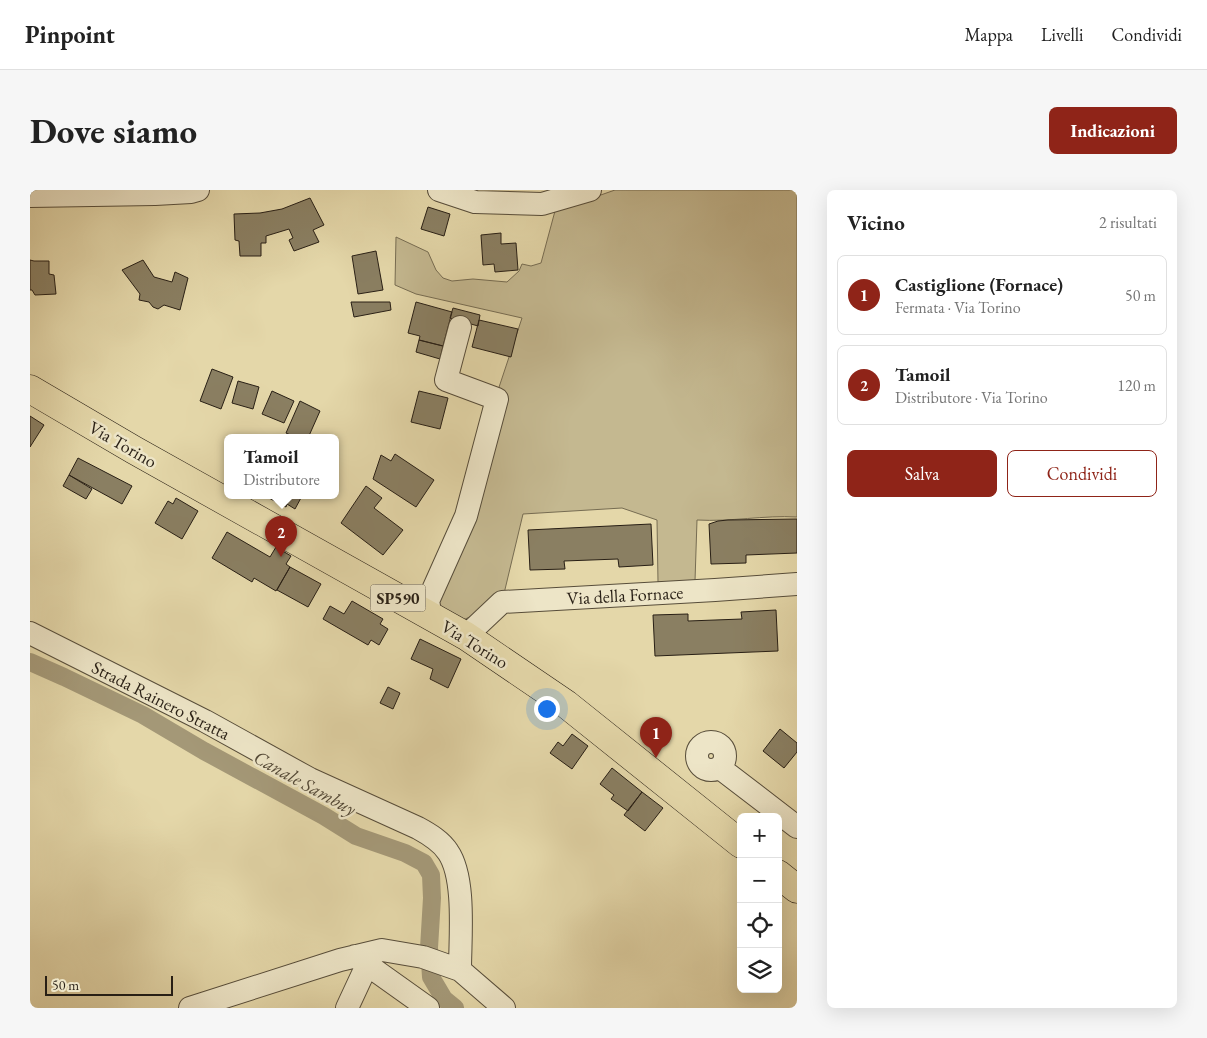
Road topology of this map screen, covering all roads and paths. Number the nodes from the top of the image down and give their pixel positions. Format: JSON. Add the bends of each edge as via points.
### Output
{"nodes":[{"id":1,"x":198,"y":190,"type":"edge"},
{"id":2,"x":439,"y":190,"type":"edge"},
{"id":3,"x":590,"y":190,"type":"edge"},
{"id":4,"x":30,"y":196,"type":"edge"},
{"id":5,"x":460,"y":327,"type":"dead end"},
{"id":6,"x":30,"y":389,"type":"edge"},
{"id":7,"x":797,"y":584,"type":"edge"},
{"id":8,"x":431,"y":617,"type":"junction"},
{"id":9,"x":30,"y":633,"type":"edge"},
{"id":10,"x":466,"y":636,"type":"junction"},
{"id":11,"x":720,"y":768,"type":"dead end"},
{"id":12,"x":797,"y":827,"type":"edge"},
{"id":13,"x":737,"y":841,"type":"edge"},
{"id":14,"x":782,"y":877,"type":"edge"},
{"id":15,"x":797,"y":889,"type":"edge"},
{"id":16,"x":368,"y":957,"type":"junction"},
{"id":17,"x":460,"y":970,"type":"junction"},
{"id":18,"x":190,"y":1008,"type":"edge"},
{"id":19,"x":347,"y":1008,"type":"edge"},
{"id":20,"x":428,"y":1008,"type":"edge"},
{"id":21,"x":504,"y":1008,"type":"edge"}],
"edges":[{"from":1,"to":4,"type":"street"},
{"from":2,"to":3,"type":"street","via":[[476,202],[542,204]]},
{"from":5,"to":8,"type":"street","via":[[446,380],[497,399],[466,516],[428,601]]},
{"from":6,"to":8,"type":"main road","name":"Via Torino","number":"SP590"},
{"from":7,"to":10,"type":"street","name":"Via della Fornace","via":[[502,602]]},
{"from":8,"to":10,"type":"main road","name":"Via Torino","number":"SP590"},
{"from":9,"to":17,"type":"street","name":"Strada Rainero Stratta","via":[[206,721],[310,778],[433,837],[448,851],[455,866],[460,891]]},
{"from":10,"to":13,"type":"main road","name":"Via Torino","number":"SP590","via":[[566,704]]},
{"from":11,"to":12,"type":"street"},
{"from":14,"to":15,"type":"main road"},
{"from":16,"to":17,"type":"street","via":[[423,957]]},
{"from":16,"to":18,"type":"street","via":[[340,960]]},
{"from":16,"to":19,"type":"street"},
{"from":16,"to":20,"type":"street"},
{"from":17,"to":21,"type":"street"}]}
